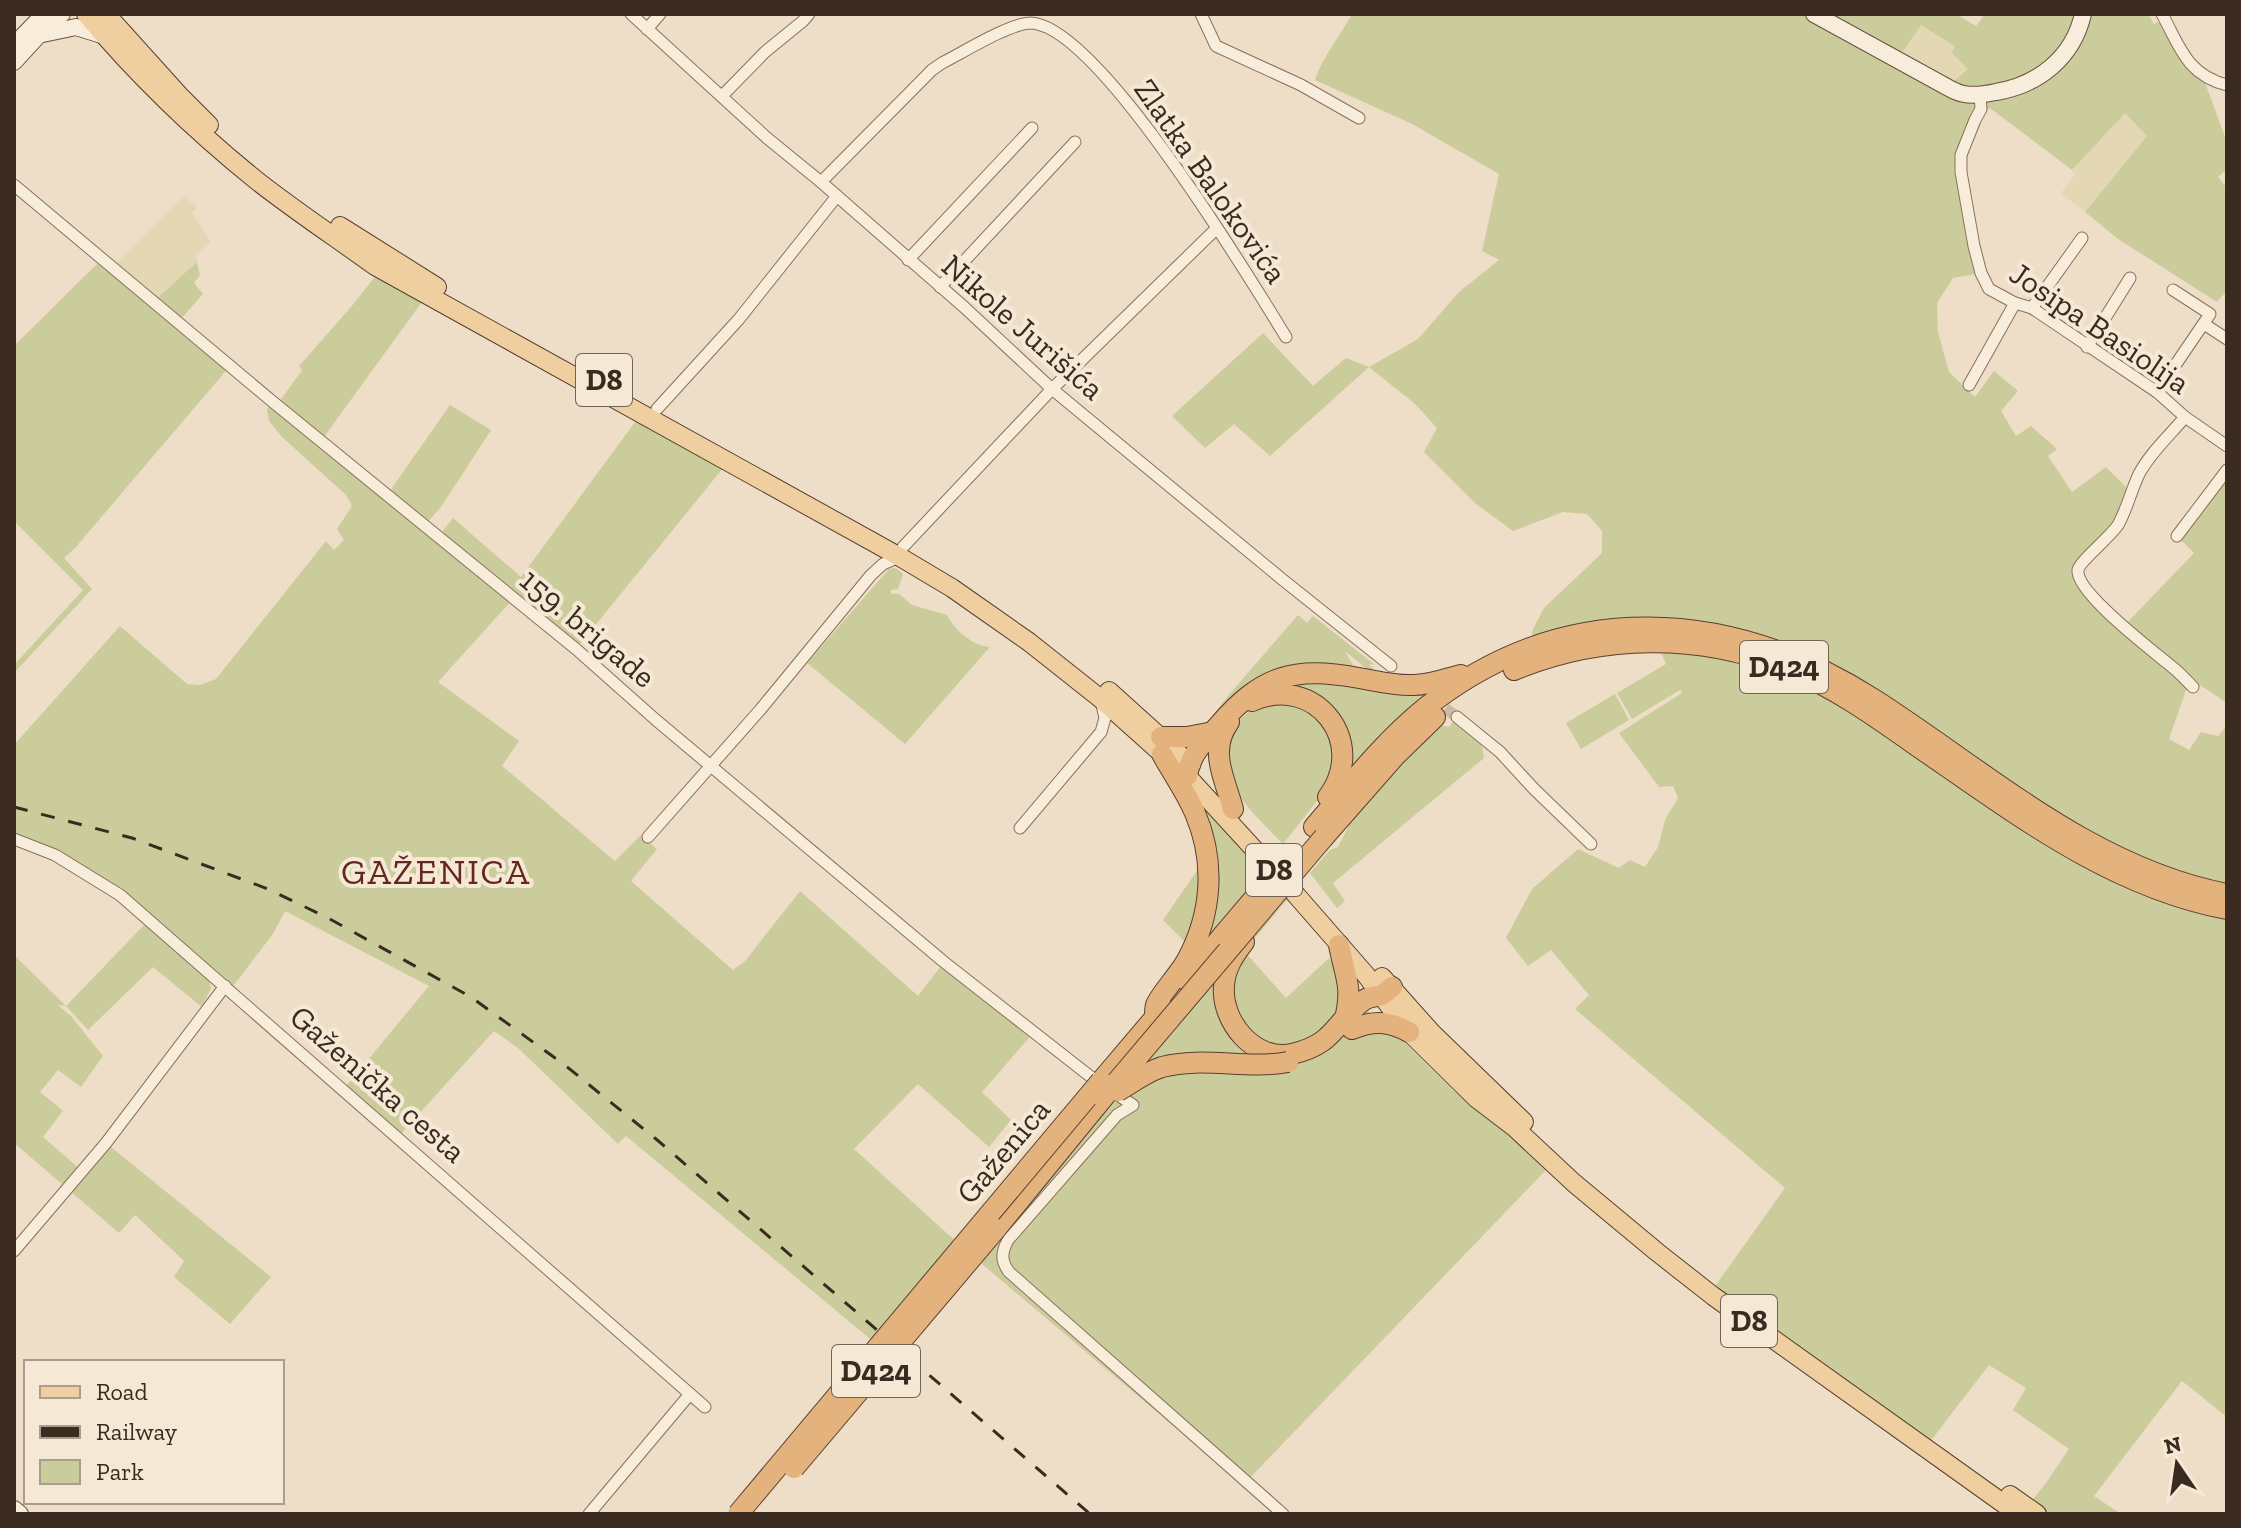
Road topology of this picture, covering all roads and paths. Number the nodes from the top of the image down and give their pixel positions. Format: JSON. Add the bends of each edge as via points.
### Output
{"nodes":[{"id":1,"x":62,"y":14,"type":"edge"},
{"id":2,"x":86,"y":14,"type":"edge"},
{"id":3,"x":631,"y":14,"type":"edge"},
{"id":4,"x":660,"y":14,"type":"edge"},
{"id":5,"x":809,"y":14,"type":"edge"},
{"id":6,"x":1201,"y":14,"type":"edge"},
{"id":7,"x":1814,"y":14,"type":"edge"},
{"id":8,"x":2083,"y":14,"type":"edge"},
{"id":9,"x":2162,"y":14,"type":"edge"},
{"id":10,"x":41,"y":15,"type":"edge"},
{"id":11,"x":111,"y":23,"type":"edge"},
{"id":12,"x":647,"y":29,"type":"junction"},
{"id":13,"x":38,"y":35,"type":"junction"},
{"id":14,"x":14,"y":45,"type":"edge"},
{"id":15,"x":14,"y":62,"type":"edge"},
{"id":16,"x":2227,"y":85,"type":"edge"},
{"id":17,"x":1980,"y":95,"type":"junction"},
{"id":18,"x":722,"y":96,"type":"junction"},
{"id":19,"x":1359,"y":118,"type":"dead end"},
{"id":20,"x":1032,"y":128,"type":"dead end"},
{"id":21,"x":1075,"y":142,"type":"dead end"},
{"id":22,"x":821,"y":182,"type":"junction"},
{"id":23,"x":14,"y":185,"type":"edge"},
{"id":24,"x":837,"y":196,"type":"junction"},
{"id":25,"x":1217,"y":228,"type":"junction"},
{"id":26,"x":2082,"y":238,"type":"dead end"},
{"id":27,"x":908,"y":260,"type":"junction"},
{"id":28,"x":2130,"y":278,"type":"dead end"},
{"id":29,"x":940,"y":287,"type":"junction"},
{"id":30,"x":2173,"y":290,"type":"dead end"},
{"id":31,"x":2015,"y":303,"type":"junction"},
{"id":32,"x":2032,"y":308,"type":"junction"},
{"id":33,"x":2204,"y":324,"type":"junction"},
{"id":34,"x":1286,"y":337,"type":"dead end"},
{"id":35,"x":2227,"y":339,"type":"edge"},
{"id":36,"x":2087,"y":347,"type":"junction"},
{"id":37,"x":1969,"y":385,"type":"dead end"},
{"id":38,"x":1052,"y":389,"type":"junction"},
{"id":39,"x":2157,"y":392,"type":"junction"},
{"id":40,"x":657,"y":409,"type":"junction"},
{"id":41,"x":2185,"y":417,"type":"junction"},
{"id":42,"x":2227,"y":446,"type":"edge"},
{"id":43,"x":2227,"y":470,"type":"edge"},
{"id":44,"x":2177,"y":536,"type":"dead end"},
{"id":45,"x":873,"y":543,"type":"junction"},
{"id":46,"x":901,"y":552,"type":"junction"},
{"id":47,"x":871,"y":575,"type":"junction"},
{"id":48,"x":1391,"y":666,"type":"dead end"},
{"id":49,"x":1480,"y":671,"type":"junction"},
{"id":50,"x":2193,"y":687,"type":"dead end"},
{"id":51,"x":1101,"y":699,"type":"junction"},
{"id":52,"x":1457,"y":717,"type":"tunnel mouth"},
{"id":53,"x":1129,"y":725,"type":"junction"},
{"id":54,"x":1101,"y":732,"type":"junction"},
{"id":55,"x":1213,"y":732,"type":"junction"},
{"id":56,"x":1161,"y":745,"type":"junction"},
{"id":57,"x":710,"y":765,"type":"junction"},
{"id":58,"x":1188,"y":769,"type":"junction"},
{"id":59,"x":1233,"y":809,"type":"junction"},
{"id":60,"x":1020,"y":828,"type":"dead end"},
{"id":61,"x":1319,"y":832,"type":"junction"},
{"id":62,"x":648,"y":837,"type":"dead end"},
{"id":63,"x":14,"y":839,"type":"edge"},
{"id":64,"x":1591,"y":844,"type":"dead end"},
{"id":65,"x":2227,"y":894,"type":"edge"},
{"id":66,"x":1267,"y":905,"type":"junction"},
{"id":67,"x":2227,"y":909,"type":"edge"},
{"id":68,"x":1339,"y":945,"type":"junction"},
{"id":69,"x":225,"y":986,"type":"junction"},
{"id":70,"x":1386,"y":991,"type":"junction"},
{"id":71,"x":1155,"y":1017,"type":"junction"},
{"id":72,"x":1349,"y":1024,"type":"junction"},
{"id":73,"x":1409,"y":1032,"type":"junction"},
{"id":74,"x":1288,"y":1059,"type":"junction"},
{"id":75,"x":1103,"y":1098,"type":"junction"},
{"id":76,"x":14,"y":1251,"type":"edge"},
{"id":77,"x":690,"y":1394,"type":"junction"},
{"id":78,"x":705,"y":1407,"type":"dead end"},
{"id":79,"x":14,"y":1509,"type":"edge"},
{"id":80,"x":20,"y":1514,"type":"edge"},
{"id":81,"x":589,"y":1514,"type":"edge"},
{"id":82,"x":738,"y":1514,"type":"edge"},
{"id":83,"x":756,"y":1514,"type":"edge"},
{"id":84,"x":1283,"y":1514,"type":"edge"},
{"id":85,"x":2018,"y":1514,"type":"edge"},
{"id":86,"x":2037,"y":1514,"type":"edge"}],
"edges":[{"from":1,"to":13,"type":"main road"},
{"from":2,"to":11,"type":"main road","number":"D8"},
{"from":3,"to":12,"type":"street","name":"Nikole Jurišića"},
{"from":4,"to":12,"type":"street"},
{"from":5,"to":18,"type":"street"},
{"from":6,"to":19,"type":"street","via":[[1216,46]]},
{"from":7,"to":17,"type":"main road","via":[[1947,87]]},
{"from":8,"to":17,"type":"main road","via":[[2068,50],[2051,69],[2022,86]]},
{"from":9,"to":16,"type":"street","via":[[2188,62],[2203,77]]},
{"from":10,"to":14,"type":"main road"},
{"from":11,"to":13,"type":"main road"},
{"from":11,"to":40,"type":"main road","number":"D8","via":[[195,112],[310,206],[433,285]]},
{"from":11,"to":45,"type":"main road","number":"D8","via":[[179,113],[303,215],[375,266]]},
{"from":12,"to":18,"type":"street","name":"Nikole Jurišića"},
{"from":13,"to":15,"type":"main road"},
{"from":17,"to":31,"type":"street","name":"Josipa Basiolija","via":[[1981,109],[1961,155],[1961,172],[1981,273],[1989,289]]},
{"from":18,"to":22,"type":"street","name":"Nikole Jurišića"},
{"from":20,"to":27,"type":"street"},
{"from":21,"to":29,"type":"street"},
{"from":22,"to":24,"type":"street","name":"Nikole Jurišića"},
{"from":22,"to":25,"type":"street","name":"Zlatka Balokovića","via":[[932,70],[1018,25],[1032,23],[1068,40],[1112,84]]},
{"from":23,"to":57,"type":"street","name":"159. brigade"},
{"from":24,"to":27,"type":"street","name":"Nikole Jurišića"},
{"from":24,"to":40,"type":"street","via":[[739,319]]},
{"from":25,"to":34,"type":"street","name":"Zlatka Balokovića"},
{"from":25,"to":38,"type":"street"},
{"from":26,"to":32,"type":"street"},
{"from":27,"to":29,"type":"street","name":"Nikole Jurišića"},
{"from":28,"to":36,"type":"street"},
{"from":29,"to":38,"type":"street","name":"Nikole Jurišića"},
{"from":30,"to":33,"type":"street","via":[[2210,314]]},
{"from":31,"to":32,"type":"street","name":"Josipa Basiolija"},
{"from":31,"to":37,"type":"street"},
{"from":32,"to":36,"type":"street","name":"Josipa Basiolija"},
{"from":33,"to":35,"type":"street"},
{"from":33,"to":39,"type":"street"},
{"from":36,"to":39,"type":"street","name":"Josipa Basiolija"},
{"from":38,"to":46,"type":"street"},
{"from":38,"to":48,"type":"street","name":"Nikole Jurišića"},
{"from":39,"to":41,"type":"street","name":"Josipa Basiolija"},
{"from":40,"to":46,"type":"main road","number":"D8"},
{"from":41,"to":42,"type":"street","name":"Josipa Basiolija"},
{"from":41,"to":50,"type":"street","via":[[2146,462],[2113,533],[2085,559],[2078,575],[2101,606]]},
{"from":43,"to":44,"type":"street"},
{"from":45,"to":46,"type":"main road","number":"D8"},
{"from":45,"to":47,"type":"street"},
{"from":46,"to":47,"type":"street"},
{"from":46,"to":51,"type":"main road","number":"D8"},
{"from":46,"to":56,"type":"main road","number":"D8","via":[[957,579],[1022,624],[1099,682]]},
{"from":47,"to":57,"type":"street"},
{"from":49,"to":55,"type":"highway","via":[[1411,686],[1315,672],[1291,674],[1248,695]]},
{"from":49,"to":61,"type":"highway","number":"D424","via":[[1424,709],[1383,746]]},
{"from":49,"to":65,"type":"highway","number":"D424","via":[[1541,645],[1597,631],[1668,627],[1751,641],[1874,699],[2057,824],[2107,851],[2185,884]]},
{"from":51,"to":53,"type":"main road","number":"D8"},
{"from":51,"to":54,"type":"street"},
{"from":52,"to":64,"type":"street","via":[[1500,752]]},
{"from":53,"to":54,"type":"street"},
{"from":53,"to":56,"type":"main road","number":"D8"},
{"from":54,"to":60,"type":"street"},
{"from":55,"to":56,"type":"highway"},
{"from":55,"to":58,"type":"highway"},
{"from":56,"to":58,"type":"main road","number":"D8"},
{"from":56,"to":71,"type":"highway","via":[[1196,815],[1208,856],[1209,889],[1198,939],[1156,1003]]},
{"from":57,"to":62,"type":"street"},
{"from":57,"to":84,"type":"street","name":"159. brigade","via":[[961,976],[1133,1105],[1117,1115],[1008,1240],[1003,1263]]},
{"from":58,"to":59,"type":"main road","number":"D8"},
{"from":58,"to":68,"type":"main road","number":"D8"},
{"from":59,"to":61,"type":"highway","via":[[1219,767],[1226,725],[1248,702],[1264,695],[1308,700],[1330,717],[1342,747],[1335,789],[1315,815]]},
{"from":59,"to":70,"type":"main road","number":"D8"},
{"from":61,"to":66,"type":"highway","name":"Gaženica","number":"D424","bridge":true},
{"from":61,"to":67,"type":"highway","number":"D424","via":[[1437,715],[1472,691],[1545,658],[1659,641],[1704,645],[1787,668],[1871,714],[2004,807],[2092,860],[2179,898]]},
{"from":61,"to":71,"type":"highway","name":"Gaženica","number":"D424","bridge":true},
{"from":63,"to":69,"type":"street","name":"Gaženička cesta","via":[[55,855],[120,895]]},
{"from":66,"to":74,"type":"highway","via":[[1228,967],[1224,997],[1243,1037],[1254,1047]]},
{"from":66,"to":75,"type":"highway","name":"Gaženica","number":"D424","bridge":true},
{"from":68,"to":70,"type":"main road","number":"D8"},
{"from":68,"to":72,"type":"highway","via":[[1349,982]]},
{"from":69,"to":76,"type":"street","via":[[106,1143]]},
{"from":69,"to":77,"type":"street","name":"Gaženička cesta"},
{"from":70,"to":72,"type":"highway","via":[[1364,1001]]},
{"from":70,"to":73,"type":"main road","number":"D8"},
{"from":70,"to":86,"type":"main road","number":"D8","via":[[1624,1211]]},
{"from":71,"to":82,"type":"highway","name":"Gaženica","number":"D424","bridge":true},
{"from":72,"to":73,"type":"highway","via":[[1382,1022]]},
{"from":72,"to":74,"type":"highway","via":[[1331,1046]]},
{"from":73,"to":85,"type":"main road","number":"D8","via":[[1476,1098],[1657,1252]]},
{"from":74,"to":75,"type":"highway","bridge":true,"via":[[1266,1066],[1174,1064]]},
{"from":75,"to":83,"type":"highway","name":"Gaženica","number":"D424","bridge":true},
{"from":77,"to":78,"type":"street","name":"Gaženička cesta"},
{"from":77,"to":81,"type":"street"},
{"from":79,"to":80,"type":"main road"}]}
